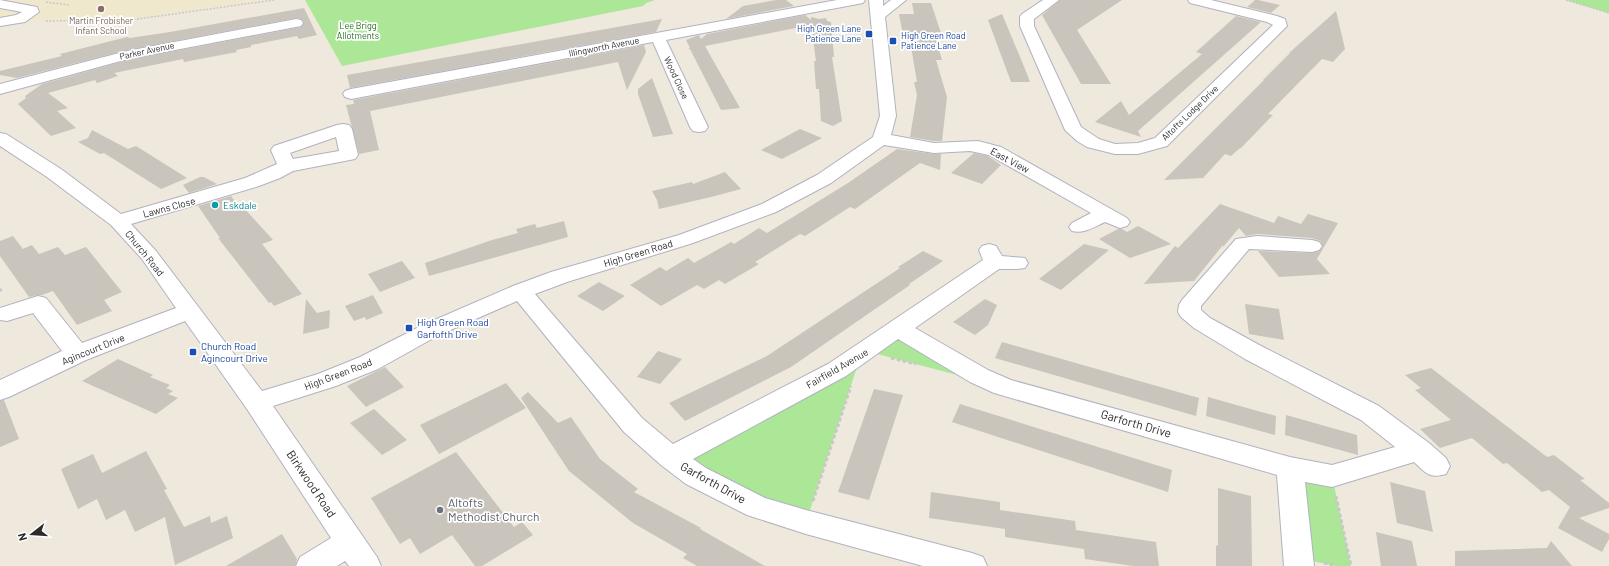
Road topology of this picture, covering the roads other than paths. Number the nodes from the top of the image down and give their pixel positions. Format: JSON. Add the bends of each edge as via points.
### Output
{"nodes":[{"id":1,"x":858,"y":0,"type":"edge"},
{"id":2,"x":899,"y":0,"type":"edge"},
{"id":3,"x":1052,"y":0,"type":"edge"},
{"id":4,"x":1195,"y":0,"type":"edge"},
{"id":5,"x":6,"y":5,"type":"edge"},
{"id":6,"x":878,"y":8,"type":"edge"},
{"id":7,"x":0,"y":22,"type":"edge"},
{"id":8,"x":296,"y":23,"type":"dead end"},
{"id":9,"x":658,"y":37,"type":"junction"},
{"id":10,"x":0,"y":90,"type":"edge"},
{"id":11,"x":351,"y":94,"type":"dead end"},
{"id":12,"x":701,"y":121,"type":"dead end"},
{"id":13,"x":0,"y":138,"type":"edge"},
{"id":14,"x":881,"y":139,"type":"junction"},
{"id":15,"x":287,"y":166,"type":"dead end"},
{"id":16,"x":118,"y":221,"type":"junction"},
{"id":17,"x":1079,"y":227,"type":"dead end"},
{"id":18,"x":1312,"y":246,"type":"dead end"},
{"id":19,"x":1000,"y":258,"type":"dead end"},
{"id":20,"x":521,"y":292,"type":"junction"},
{"id":21,"x":188,"y":311,"type":"junction"},
{"id":22,"x":7,"y":314,"type":"dead end"},
{"id":23,"x":899,"y":328,"type":"junction"},
{"id":24,"x":77,"y":354,"type":"junction"},
{"id":25,"x":0,"y":391,"type":"edge"},
{"id":26,"x":256,"y":402,"type":"junction"},
{"id":27,"x":670,"y":458,"type":"junction"},
{"id":28,"x":1290,"y":468,"type":"junction"},
{"id":29,"x":358,"y":554,"type":"edge"},
{"id":30,"x":311,"y":566,"type":"edge"},
{"id":31,"x":972,"y":566,"type":"edge"},
{"id":32,"x":1299,"y":566,"type":"edge"}],
"edges":[{"from":1,"to":9,"type":"street","name":"Illingworth Avenue"},
{"from":2,"to":6,"type":"street"},
{"from":3,"to":4,"type":"street","name":"Altofts Lodge Drive","via":[[1027,17],[1027,26],[1074,130],[1084,139],[1116,150],[1134,150],[1160,142],[1280,26],[1280,22],[1272,19]]},
{"from":5,"to":7,"type":"street","via":[[32,12],[20,19]]},
{"from":6,"to":14,"type":"street","via":[[888,116]]},
{"from":8,"to":10,"type":"street","name":"Parker Avenue","via":[[127,55]]},
{"from":9,"to":11,"type":"street","name":"Illingworth Avenue"},
{"from":9,"to":12,"type":"street","name":"Wood Close"},
{"from":13,"to":16,"type":"street","name":"Church Road","via":[[54,172]]},
{"from":14,"to":17,"type":"street","name":"East View","via":[[935,148],[982,145],[1113,218]]},
{"from":14,"to":20,"type":"street","name":"High Green Road","via":[[824,179],[769,208],[686,239],[559,277]]},
{"from":15,"to":16,"type":"street","name":"Lawns Close","via":[[279,172],[244,185]]},
{"from":16,"to":21,"type":"street","name":"Church Road","via":[[148,255]]},
{"from":18,"to":28,"type":"street","name":"Garforth Drive","via":[[1257,242],[1243,244],[1190,305],[1189,312],[1202,323],[1254,353],[1370,413],[1428,458],[1332,476]]},
{"from":19,"to":23,"type":"street","name":"Fairfield Avenue"},
{"from":20,"to":26,"type":"street","name":"High Green Road","via":[[431,330],[362,366],[327,380]]},
{"from":20,"to":27,"type":"street","name":"Garforth Drive","via":[[633,425]]},
{"from":21,"to":24,"type":"street","name":"Agincourt Drive"},
{"from":21,"to":26,"type":"street","name":"Church Road"},
{"from":22,"to":24,"type":"street","via":[[38,303]]},
{"from":23,"to":27,"type":"street","name":"Fairfield Avenue","via":[[837,370]]},
{"from":23,"to":28,"type":"street","name":"Garforth Drive","via":[[979,376],[1003,387]]},
{"from":24,"to":25,"type":"street","name":"Agincourt Drive"},
{"from":26,"to":29,"type":"street","name":"Birkwood Road"},
{"from":27,"to":31,"type":"street","name":"Garforth Drive","via":[[696,476],[750,504],[806,522]]},
{"from":28,"to":32,"type":"street"},
{"from":29,"to":30,"type":"street"}]}
